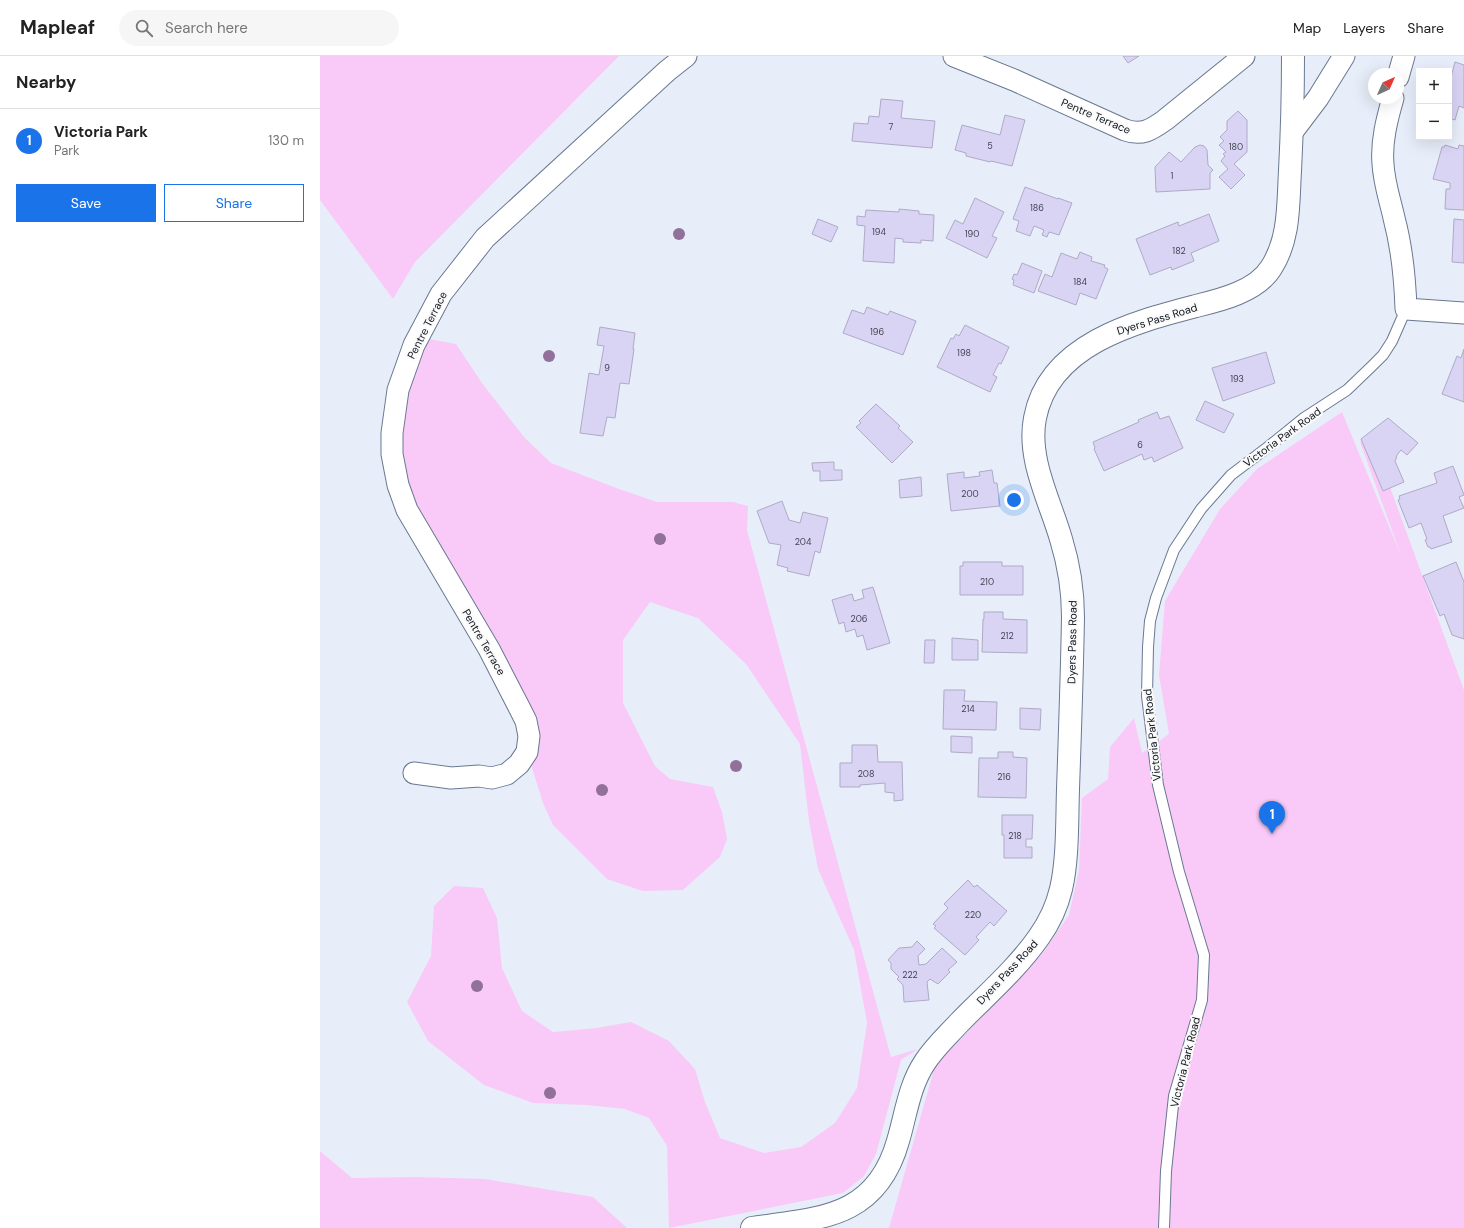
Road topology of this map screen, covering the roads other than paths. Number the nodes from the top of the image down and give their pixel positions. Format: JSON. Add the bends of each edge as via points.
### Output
{"nodes":[{"id":1,"x":686,"y":56,"type":"edge"},
{"id":2,"x":954,"y":56,"type":"edge"},
{"id":3,"x":1244,"y":56,"type":"edge"},
{"id":4,"x":1293,"y":56,"type":"edge"},
{"id":5,"x":1344,"y":56,"type":"edge"},
{"id":6,"x":1404,"y":56,"type":"edge"},
{"id":7,"x":1401,"y":68,"type":"edge"},
{"id":8,"x":1392,"y":104,"type":"edge"},
{"id":9,"x":1293,"y":131,"type":"junction"},
{"id":10,"x":1406,"y":309,"type":"junction"},
{"id":11,"x":1464,"y":313,"type":"edge"},
{"id":12,"x":414,"y":773,"type":"dead end"},
{"id":13,"x":752,"y":1228,"type":"edge"},
{"id":14,"x":1164,"y":1228,"type":"edge"}],
"edges":[{"from":1,"to":12,"type":"street","name":"Pentre Terrace","via":[[485,238],[441,294],[414,345],[398,390],[392,433],[392,454],[398,485],[407,510],[493,655],[526,721],[529,736],[527,752],[519,764],[507,774],[492,778],[451,778]]},
{"from":2,"to":3,"type":"street","name":"Pentre Terrace","via":[[1125,130],[1138,133],[1153,128],[1165,120]]},
{"from":4,"to":9,"type":"main road","name":"Dyers Pass Road"},
{"from":5,"to":9,"type":"street","via":[[1318,98]]},
{"from":6,"to":7,"type":"street"},
{"from":8,"to":10,"type":"street","name":"Victoria Park Road","via":[[1384,136],[1383,163],[1402,258]]},
{"from":9,"to":13,"type":"main road","name":"Dyers Pass Road","via":[[1286,230],[1271,270],[1260,281],[1241,292],[1125,327],[1088,345],[1058,371],[1046,388],[1038,407],[1033,437],[1036,457],[1068,566],[1073,602],[1066,845],[1062,889],[1048,922],[1018,963],[926,1060],[910,1090],[898,1142],[891,1160],[869,1192],[849,1207],[824,1217]]},
{"from":10,"to":11,"type":"street"},
{"from":10,"to":14,"type":"lane","name":"Victoria Park Road","via":[[1392,341],[1372,366],[1347,390],[1304,418],[1231,475],[1201,509],[1174,550],[1150,622],[1147,696],[1158,785],[1179,872],[1204,956],[1202,1000],[1174,1096],[1166,1172]]}]}
